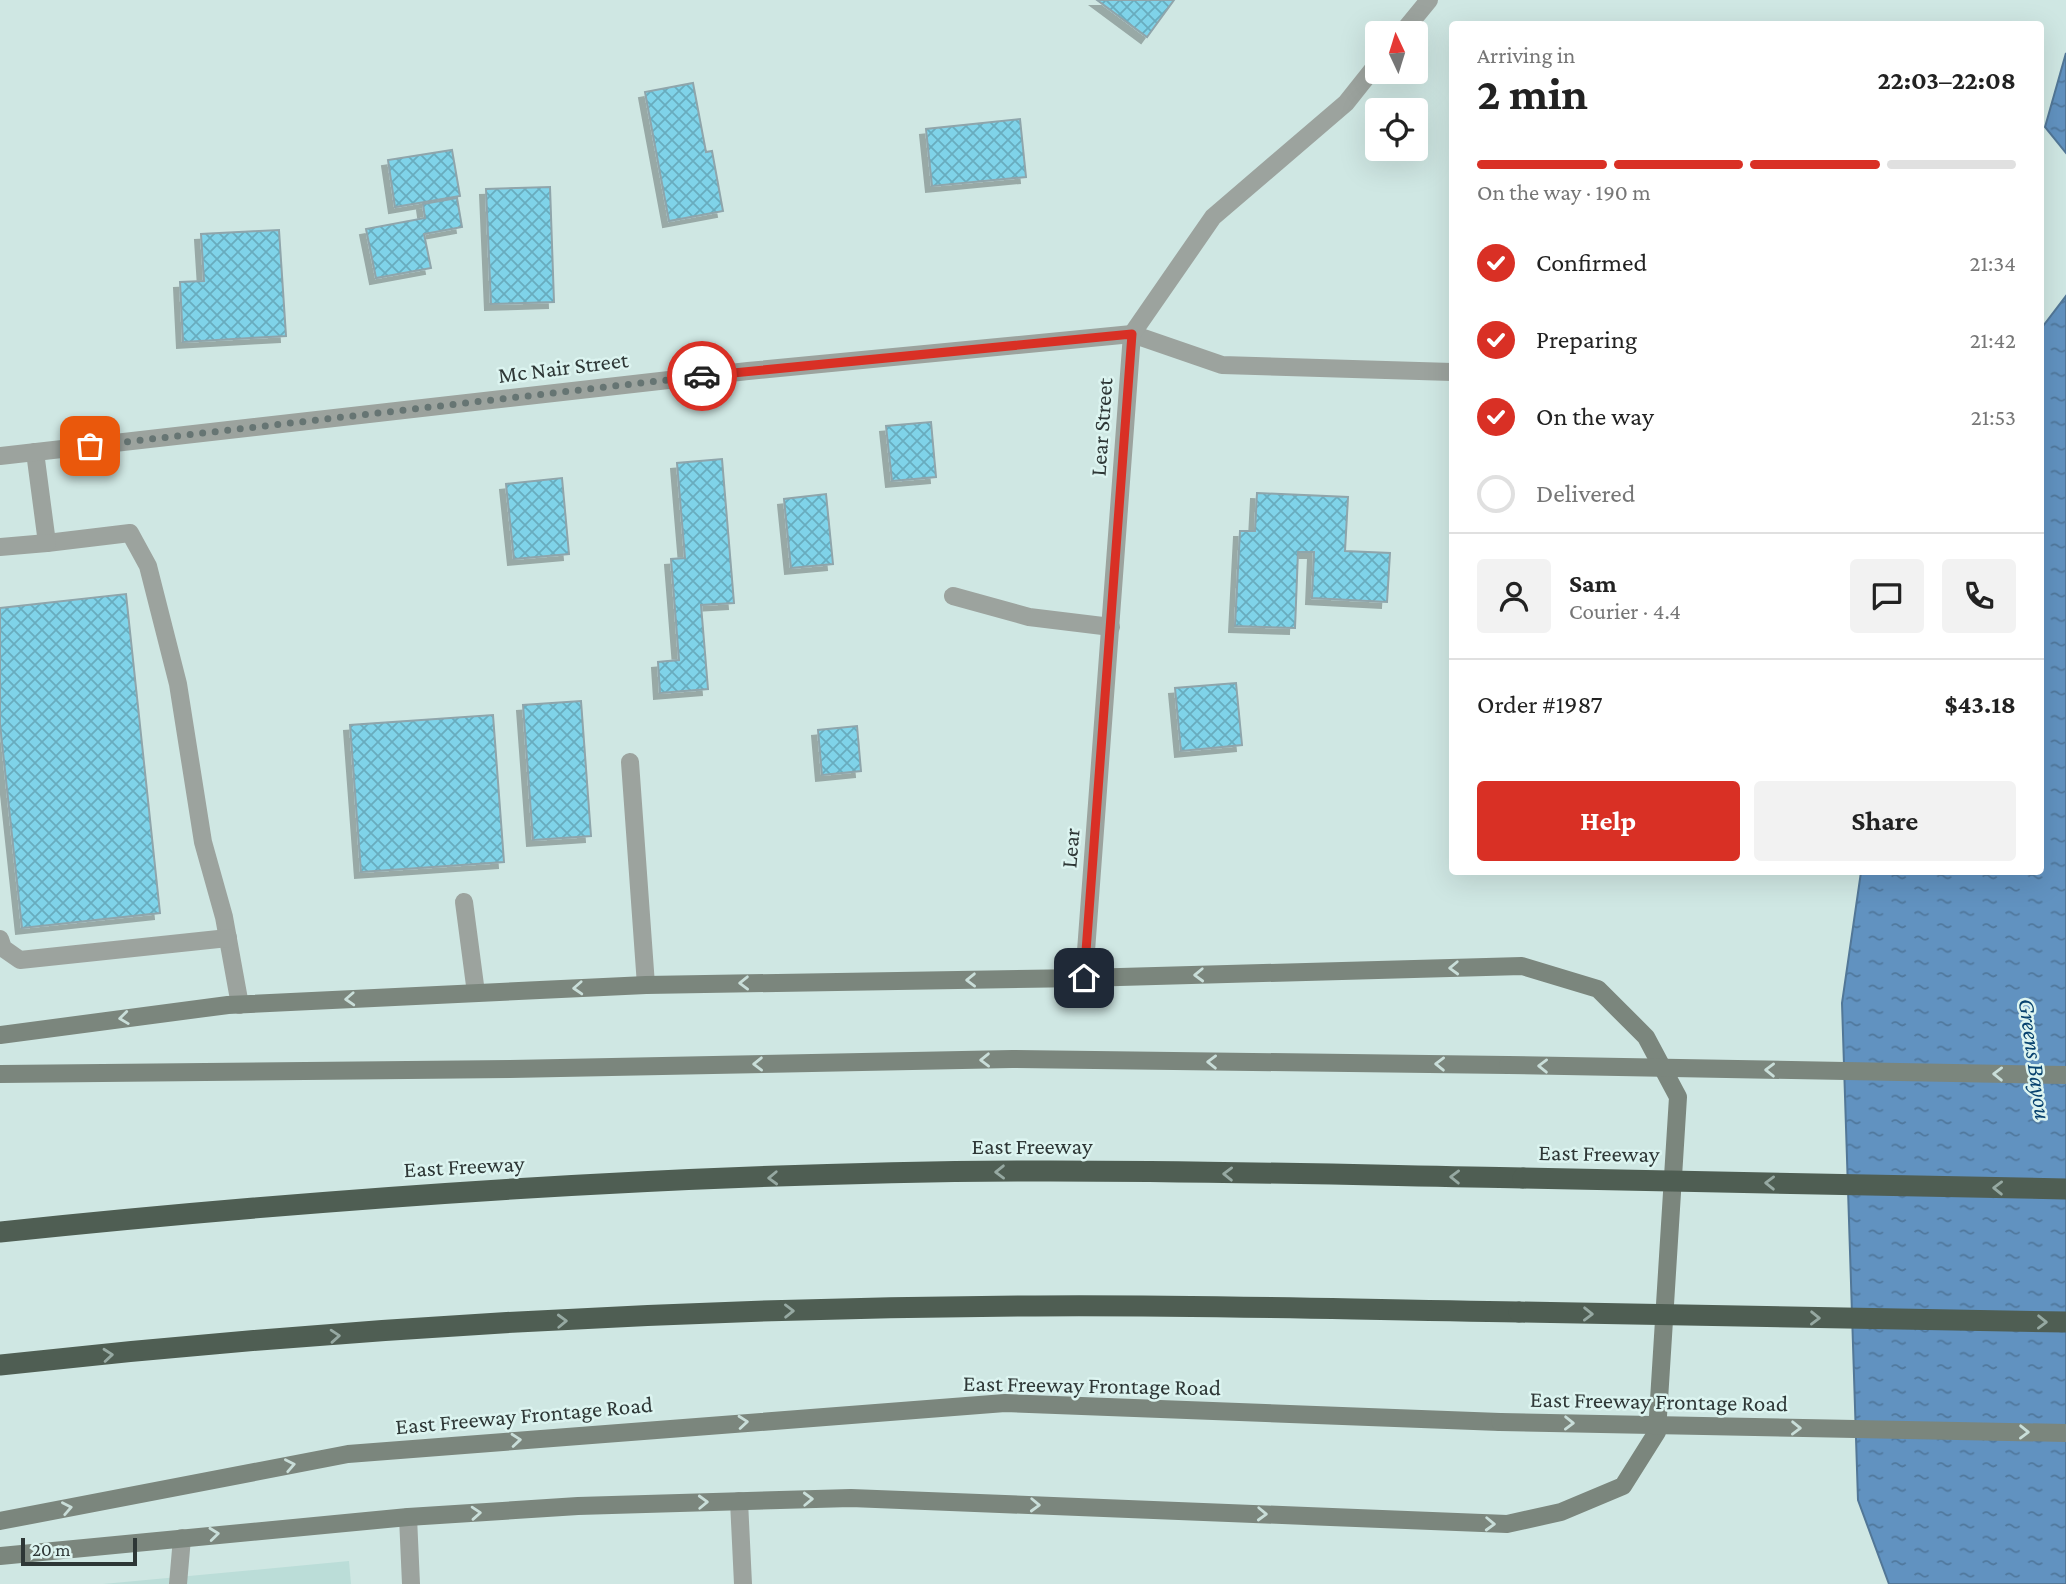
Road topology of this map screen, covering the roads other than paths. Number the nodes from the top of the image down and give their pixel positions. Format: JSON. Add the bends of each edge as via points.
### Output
{"nodes":[{"id":1,"x":1429,"y":0,"type":"edge"},
{"id":2,"x":1412,"y":21,"type":"edge"},
{"id":3,"x":1365,"y":79,"type":"edge"},
{"id":4,"x":1132,"y":334,"type":"junction"},
{"id":5,"x":1449,"y":372,"type":"edge"},
{"id":6,"x":35,"y":452,"type":"junction"},
{"id":7,"x":0,"y":456,"type":"edge"},
{"id":8,"x":47,"y":543,"type":"junction"},
{"id":9,"x":0,"y":547,"type":"edge"},
{"id":10,"x":953,"y":596,"type":"dead end"},
{"id":11,"x":1111,"y":627,"type":"junction"},
{"id":12,"x":1104,"y":722,"type":"joint"},
{"id":13,"x":630,"y":762,"type":"dead end"},
{"id":14,"x":464,"y":902,"type":"dead end"},
{"id":15,"x":228,"y":938,"type":"junction"},
{"id":16,"x":0,"y":939,"type":"edge"},
{"id":17,"x":1084,"y":978,"type":"junction"},
{"id":18,"x":646,"y":985,"type":"junction"},
{"id":19,"x":476,"y":993,"type":"junction"},
{"id":20,"x":240,"y":1005,"type":"junction"},
{"id":21,"x":0,"y":1035,"type":"edge"},
{"id":22,"x":0,"y":1074,"type":"edge"},
{"id":23,"x":2066,"y":1075,"type":"edge"},
{"id":24,"x":2066,"y":1189,"type":"edge"},
{"id":25,"x":0,"y":1232,"type":"edge"},
{"id":26,"x":2066,"y":1322,"type":"edge"},
{"id":27,"x":40,"y":1361,"type":"junction"},
{"id":28,"x":0,"y":1365,"type":"edge"},
{"id":29,"x":0,"y":1371,"type":"edge"},
{"id":30,"x":2066,"y":1433,"type":"edge"},
{"id":31,"x":739,"y":1501,"type":"junction"},
{"id":32,"x":408,"y":1517,"type":"junction"},
{"id":33,"x":0,"y":1521,"type":"edge"},
{"id":34,"x":182,"y":1538,"type":"junction"},
{"id":35,"x":0,"y":1556,"type":"edge"},
{"id":36,"x":178,"y":1584,"type":"edge"},
{"id":37,"x":411,"y":1584,"type":"edge"},
{"id":38,"x":743,"y":1584,"type":"edge"}],
"edges":[{"from":1,"to":2,"type":"street"},
{"from":3,"to":4,"type":"street","via":[[1346,103],[1213,217]]},
{"from":4,"to":5,"type":"street","via":[[1222,365]]},
{"from":4,"to":6,"type":"street","name":"Mc Nair Street","via":[[748,370]]},
{"from":4,"to":11,"type":"street","name":"Lear Street"},
{"from":6,"to":7,"type":"street","name":"Mc Nair Street"},
{"from":6,"to":8,"type":"street"},
{"from":8,"to":9,"type":"street"},
{"from":8,"to":15,"type":"street","via":[[130,533],[140,547],[177,684],[203,842]]},
{"from":10,"to":11,"type":"street","via":[[1029,617]]},
{"from":11,"to":12,"type":"street","name":"Lear Street"},
{"from":12,"to":17,"type":"street","name":"Lear"},
{"from":13,"to":18,"type":"street"},
{"from":14,"to":19,"type":"street"},
{"from":15,"to":16,"type":"street","via":[[20,960],[3,948]]},
{"from":15,"to":20,"type":"street"},
{"from":17,"to":18,"type":"main road","one_way":true},
{"from":31,"to":17,"type":"main road","one_way":true,"via":[[851,1498],[1507,1524],[1561,1512],[1623,1486],[1657,1432],[1678,1097],[1646,1037],[1598,989],[1522,966]]},
{"from":18,"to":19,"type":"main road","one_way":true},
{"from":19,"to":20,"type":"main road","one_way":true},
{"from":20,"to":21,"type":"main road","one_way":true},
{"from":23,"to":22,"type":"main road","one_way":true,"bridge":true,"via":[[1012,1059]]},
{"from":24,"to":25,"type":"highway","name":"East Freeway","one_way":true,"bridge":true,"via":[[1018,1171],[448,1193]]},
{"from":27,"to":26,"type":"highway","one_way":true,"bridge":true,"via":[[506,1323],[1023,1306]]},
{"from":27,"to":28,"type":"highway"},
{"from":27,"to":29,"type":"highway"},
{"from":33,"to":30,"type":"main road","name":"East Freeway Frontage Road","one_way":true,"bridge":true,"via":[[348,1454],[992,1404],[1500,1422]]},
{"from":32,"to":31,"type":"main road","one_way":true},
{"from":31,"to":38,"type":"street"},
{"from":34,"to":32,"type":"main road","one_way":true},
{"from":32,"to":37,"type":"street"},
{"from":34,"to":35,"type":"main road"},
{"from":34,"to":36,"type":"street"}]}
